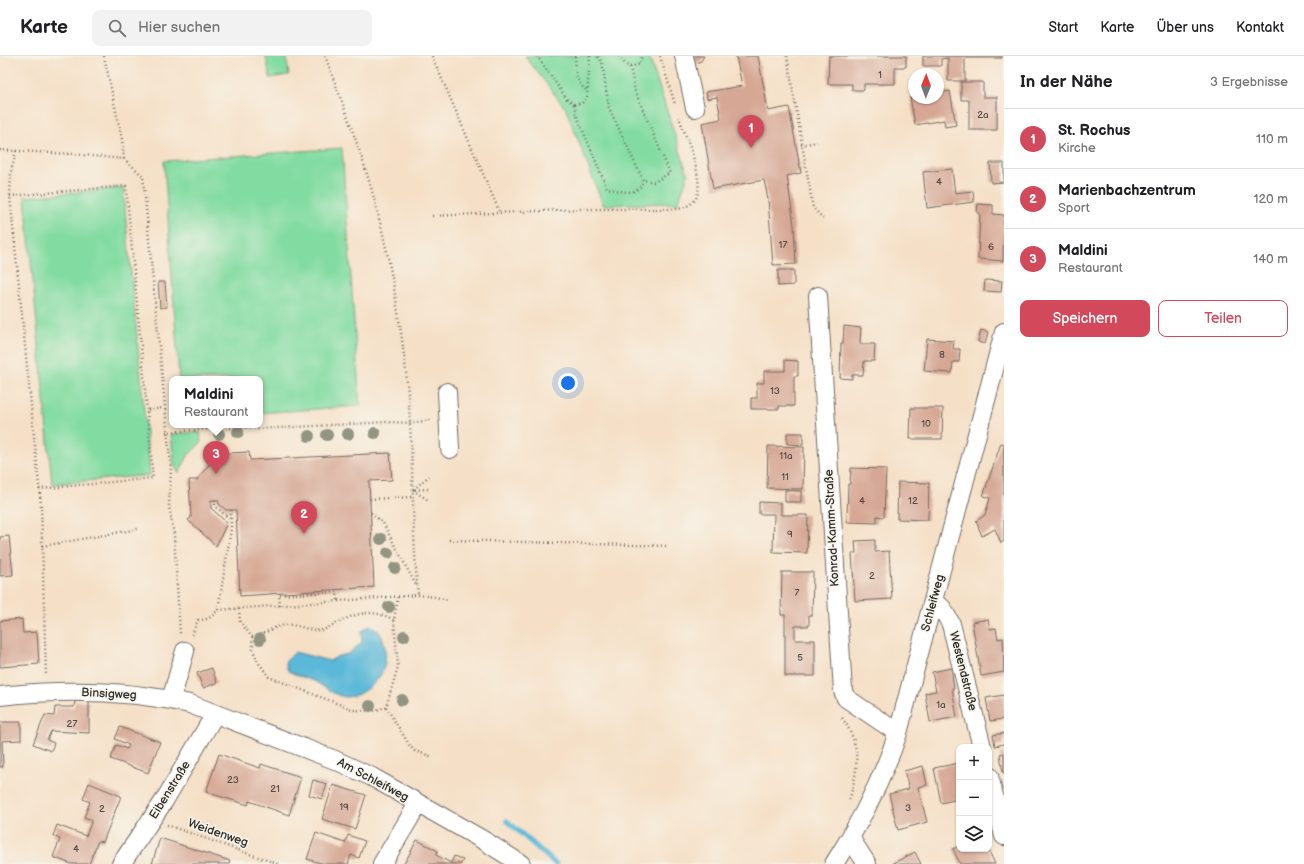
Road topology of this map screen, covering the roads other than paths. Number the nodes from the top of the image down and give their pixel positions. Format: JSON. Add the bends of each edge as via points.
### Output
{"nodes":[{"id":1,"x":684,"y":56,"type":"edge"},
{"id":2,"x":695,"y":108,"type":"dead end"},
{"id":3,"x":818,"y":296,"type":"dead end"},
{"id":4,"x":1004,"y":332,"type":"edge"},
{"id":5,"x":447,"y":392,"type":"dead end"},
{"id":6,"x":450,"y":449,"type":"dead end"},
{"id":7,"x":933,"y":602,"type":"junction"},
{"id":8,"x":186,"y":651,"type":"road end"},
{"id":9,"x":0,"y":696,"type":"edge"},
{"id":10,"x":171,"y":700,"type":"junction"},
{"id":11,"x":215,"y":714,"type":"junction"},
{"id":12,"x":898,"y":733,"type":"junction"},
{"id":13,"x":981,"y":744,"type":"edge"},
{"id":14,"x":990,"y":780,"type":"edge"},
{"id":15,"x":418,"y":804,"type":"junction"},
{"id":16,"x":1004,"y":836,"type":"edge"},
{"id":17,"x":850,"y":838,"type":"junction"},
{"id":18,"x":121,"y":864,"type":"edge"},
{"id":19,"x":382,"y":864,"type":"edge"},
{"id":20,"x":522,"y":864,"type":"edge"},
{"id":21,"x":834,"y":864,"type":"edge"},
{"id":22,"x":866,"y":864,"type":"edge"}],
"edges":[{"from":1,"to":2,"type":"street"},
{"from":3,"to":12,"type":"street","name":"Konrad-Kamm-Straße","via":[[843,691],[846,698]]},
{"from":4,"to":7,"type":"street","name":"Schleifweg"},
{"from":5,"to":6,"type":"street"},
{"from":7,"to":12,"type":"street","name":"Schleifweg"},
{"from":7,"to":13,"type":"street","name":"Westendstraße","via":[[942,608],[951,624]]},
{"from":8,"to":10,"type":"street"},
{"from":9,"to":10,"type":"street","name":"Binsigweg","via":[[100,692]]},
{"from":10,"to":11,"type":"street","name":"Binsigweg"},
{"from":11,"to":15,"type":"street","name":"Am Schleifweg","via":[[335,760],[372,777]]},
{"from":11,"to":18,"type":"street","name":"Eibenstraße","via":[[152,819]]},
{"from":12,"to":17,"type":"street","name":"Schleifweg","via":[[876,790]]},
{"from":14,"to":16,"type":"street"},
{"from":15,"to":19,"type":"street"},
{"from":15,"to":20,"type":"street","name":"Am Schleifweg"},
{"from":17,"to":21,"type":"street","name":"Schleifweg"},
{"from":17,"to":22,"type":"street"}]}
